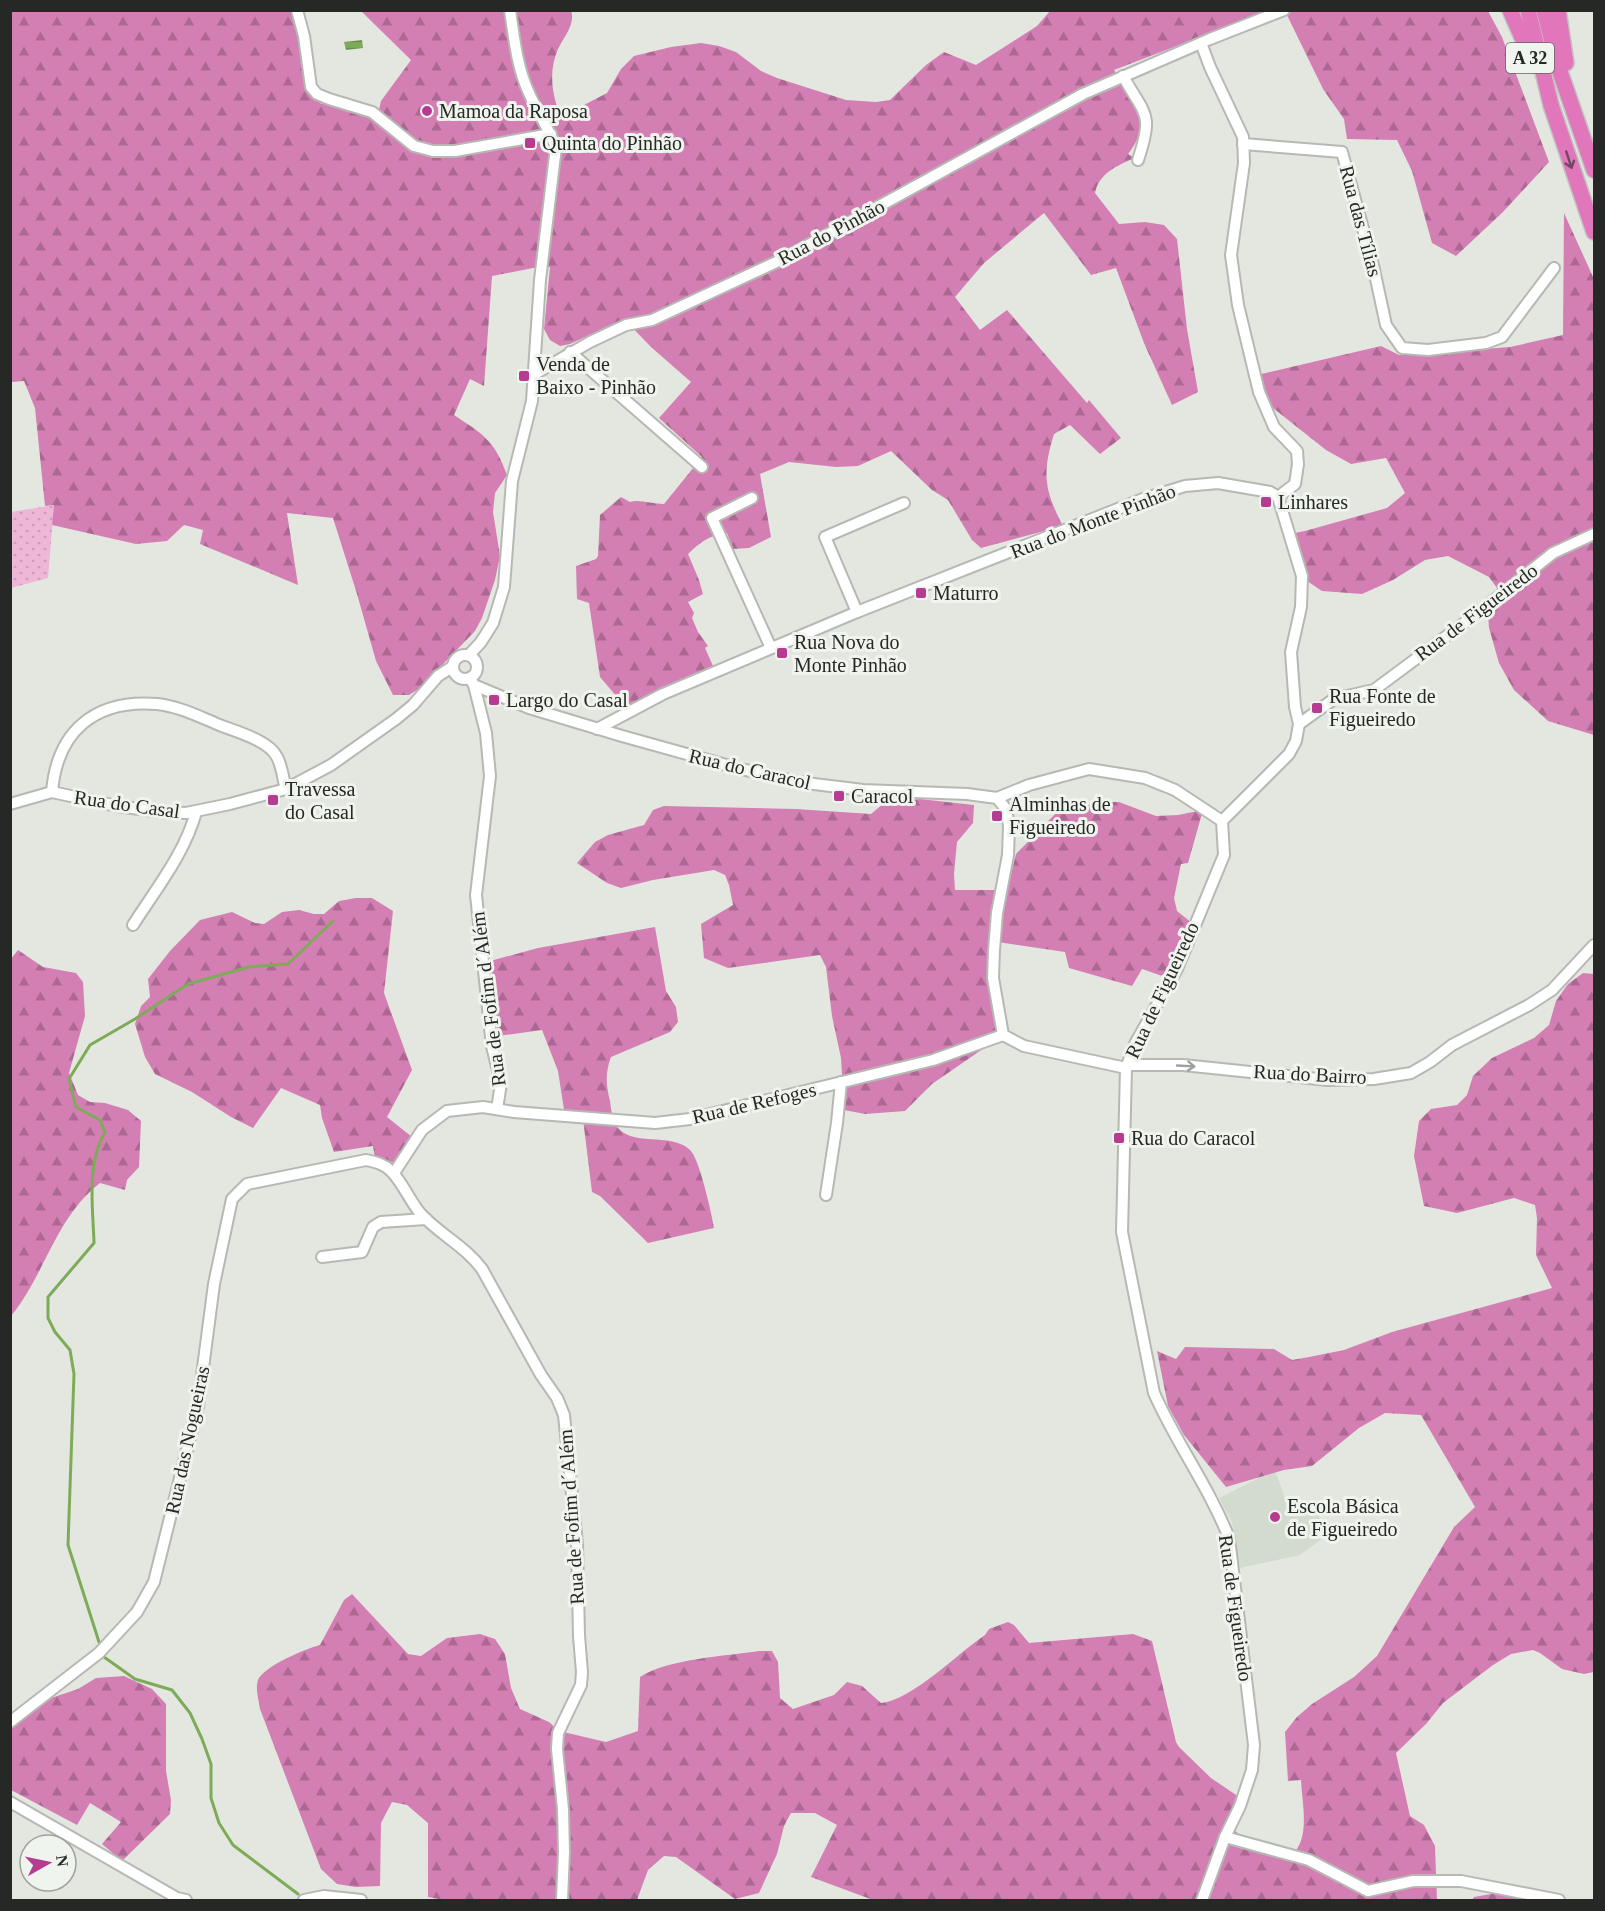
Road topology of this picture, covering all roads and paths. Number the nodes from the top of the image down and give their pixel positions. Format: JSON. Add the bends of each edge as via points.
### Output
{"nodes":[{"id":1,"x":297,"y":10,"type":"edge"},
{"id":2,"x":510,"y":10,"type":"edge"},
{"id":3,"x":1284,"y":10,"type":"edge"},
{"id":4,"x":1510,"y":10,"type":"edge"},
{"id":5,"x":1528,"y":10,"type":"edge"},
{"id":6,"x":1544,"y":10,"type":"edge"},
{"id":7,"x":1558,"y":10,"type":"edge"},
{"id":8,"x":1201,"y":43,"type":"junction"},
{"id":9,"x":1123,"y":76,"type":"junction"},
{"id":10,"x":1551,"y":105,"type":"junction"},
{"id":11,"x":1572,"y":108,"type":"junction"},
{"id":12,"x":551,"y":134,"type":"junction"},
{"id":13,"x":1243,"y":144,"type":"junction"},
{"id":14,"x":1138,"y":160,"type":"dead end"},
{"id":15,"x":1594,"y":170,"type":"edge"},
{"id":16,"x":1594,"y":232,"type":"edge"},
{"id":17,"x":1554,"y":268,"type":"dead end"},
{"id":18,"x":570,"y":352,"type":"junction"},
{"id":19,"x":533,"y":375,"type":"junction"},
{"id":20,"x":702,"y":467,"type":"dead end"},
{"id":21,"x":1278,"y":497,"type":"junction"},
{"id":22,"x":752,"y":498,"type":"dead end"},
{"id":23,"x":904,"y":504,"type":"dead end"},
{"id":24,"x":1594,"y":534,"type":"edge"},
{"id":25,"x":857,"y":612,"type":"junction"},
{"id":26,"x":771,"y":648,"type":"junction"},
{"id":27,"x":469,"y":655,"type":"junction"},
{"id":28,"x":452,"y":667,"type":"junction"},
{"id":29,"x":472,"y":682,"type":"junction"},
{"id":30,"x":1299,"y":724,"type":"junction"},
{"id":31,"x":597,"y":729,"type":"junction"},
{"id":32,"x":286,"y":789,"type":"junction"},
{"id":33,"x":52,"y":792,"type":"junction"},
{"id":34,"x":997,"y":798,"type":"junction"},
{"id":35,"x":10,"y":804,"type":"edge"},
{"id":36,"x":196,"y":812,"type":"junction"},
{"id":37,"x":1222,"y":821,"type":"junction"},
{"id":38,"x":133,"y":925,"type":"dead end"},
{"id":39,"x":1594,"y":945,"type":"edge"},
{"id":40,"x":1003,"y":1035,"type":"junction"},
{"id":41,"x":1126,"y":1066,"type":"junction"},
{"id":42,"x":841,"y":1082,"type":"junction"},
{"id":43,"x":497,"y":1109,"type":"junction"},
{"id":44,"x":394,"y":1173,"type":"junction"},
{"id":45,"x":826,"y":1195,"type":"dead end"},
{"id":46,"x":426,"y":1219,"type":"junction"},
{"id":47,"x":322,"y":1257,"type":"dead end"},
{"id":48,"x":10,"y":1722,"type":"edge"},
{"id":49,"x":10,"y":1802,"type":"edge"},
{"id":50,"x":1225,"y":1838,"type":"junction"},
{"id":51,"x":179,"y":1900,"type":"edge"},
{"id":52,"x":304,"y":1900,"type":"edge"},
{"id":53,"x":361,"y":1900,"type":"edge"},
{"id":54,"x":562,"y":1900,"type":"edge"},
{"id":55,"x":1202,"y":1900,"type":"edge"},
{"id":56,"x":1558,"y":1900,"type":"edge"}],
"edges":[{"from":1,"to":12,"type":"street","via":[[311,87],[317,94],[372,111],[414,146],[455,151]]},
{"from":2,"to":12,"type":"street","via":[[522,74]]},
{"from":3,"to":8,"type":"street","name":"Rua do Pinhão"},
{"from":4,"to":10,"type":"highway","number":"A 32"},
{"from":5,"to":10,"type":"highway","number":"A 32"},
{"from":6,"to":11,"type":"highway","number":"A 32"},
{"from":7,"to":11,"type":"highway","number":"A 32"},
{"from":8,"to":9,"type":"street","name":"Rua do Pinhão"},
{"from":8,"to":13,"type":"street"},
{"from":9,"to":14,"type":"street","via":[[1147,118],[1147,134]]},
{"from":9,"to":18,"type":"street","name":"Rua do Pinhão","via":[[1083,94],[785,258],[652,320],[626,325]]},
{"from":10,"to":16,"type":"highway","number":"A 32","one_way":true},
{"from":11,"to":15,"type":"highway","number":"A 32"},
{"from":12,"to":19,"type":"street","via":[[556,147]]},
{"from":13,"to":17,"type":"street","name":"Rua das Tílias","via":[[1342,152],[1386,324],[1402,348],[1428,350],[1486,343],[1502,337]]},
{"from":13,"to":21,"type":"street","via":[[1244,163],[1231,255],[1238,305],[1258,392],[1274,427],[1297,451],[1295,484]]},
{"from":18,"to":19,"type":"street","name":"Rua do Pinhão"},
{"from":18,"to":20,"type":"street"},
{"from":19,"to":27,"type":"street","via":[[532,401],[512,481],[504,587],[493,623]]},
{"from":21,"to":25,"type":"street","name":"Rua do Monte Pinhão","via":[[1270,492],[1218,483],[1185,486]]},
{"from":21,"to":30,"type":"street","via":[[1302,576],[1301,607],[1291,652]]},
{"from":22,"to":26,"type":"street","via":[[712,518]]},
{"from":23,"to":25,"type":"street","via":[[825,537]]},
{"from":24,"to":30,"type":"street","name":"Rua de Figueiredo","via":[[1553,553],[1374,690],[1334,699]]},
{"from":25,"to":26,"type":"street","name":"Rua do Monte Pinhão"},
{"from":26,"to":31,"type":"street","name":"Rua do Monte Pinhão","via":[[663,694]]},
{"from":27,"to":28,"type":"street","via":[[458,657]]},
{"from":27,"to":29,"type":"street","via":[[475,659],[477,668]]},
{"from":28,"to":29,"type":"street","via":[[456,677]]},
{"from":28,"to":32,"type":"street","name":"Rua do Casal","via":[[396,719],[331,765]]},
{"from":29,"to":31,"type":"street","name":"Rua do Caracol","via":[[529,708]]},
{"from":29,"to":43,"type":"street","name":"Rua de Fofim d´Além","via":[[486,733],[490,776],[476,895],[492,1046],[501,1083]]},
{"from":30,"to":37,"type":"street","via":[[1290,754]]},
{"from":31,"to":34,"type":"street","name":"Rua do Caracol","via":[[798,782]]},
{"from":32,"to":33,"type":"street","via":[[277,756],[259,741],[191,714],[158,704],[137,704],[100,712],[72,732],[57,761]]},
{"from":32,"to":36,"type":"street","name":"Rua do Casal"},
{"from":33,"to":35,"type":"street","name":"Rua do Casal"},
{"from":33,"to":36,"type":"street","name":"Rua do Casal","via":[[117,806]]},
{"from":34,"to":37,"type":"street","via":[[1089,769],[1145,778],[1174,790]]},
{"from":34,"to":40,"type":"street","via":[[1006,809],[1009,826],[993,978]]},
{"from":36,"to":38,"type":"street","via":[[182,847]]},
{"from":37,"to":41,"type":"street","name":"Rua de Figueiredo","via":[[1224,855],[1177,969]]},
{"from":41,"to":39,"type":"street","name":"Rua do Bairro","one_way":true,"via":[[1183,1065],[1328,1080],[1411,1073],[1452,1045],[1552,990]]},
{"from":40,"to":41,"type":"street","via":[[1024,1046]]},
{"from":40,"to":42,"type":"street","name":"Rua de Refoges","via":[[933,1060]]},
{"from":41,"to":50,"type":"street","name":"Rua de Figueiredo","via":[[1122,1232],[1154,1393],[1220,1516],[1230,1545],[1254,1745],[1252,1770]]},
{"from":42,"to":43,"type":"street","name":"Rua de Refoges","via":[[690,1119],[655,1123]]},
{"from":42,"to":45,"type":"street"},
{"from":43,"to":44,"type":"street","name":"Rua de Fofim d´Além","via":[[447,1111],[422,1130]]},
{"from":44,"to":46,"type":"street","name":"Rua de Fofim d´Além"},
{"from":44,"to":48,"type":"street","name":"Rua das Nogueiras","via":[[366,1160],[247,1184],[232,1198],[214,1284],[198,1406],[154,1582],[137,1612],[99,1653]]},
{"from":46,"to":47,"type":"street","via":[[381,1222],[373,1227],[362,1252]]},
{"from":46,"to":54,"type":"street","name":"Rua de Fofim d´Além","via":[[474,1257],[564,1414],[577,1544],[582,1672],[581,1685],[558,1733],[563,1809]]},
{"from":49,"to":51,"type":"street"},
{"from":50,"to":55,"type":"street","name":"Rua de Figueiredo"},
{"from":50,"to":56,"type":"street","via":[[1308,1860],[1368,1891],[1413,1881],[1461,1881]]},
{"from":52,"to":53,"type":"street","via":[[324,1896]]}]}
